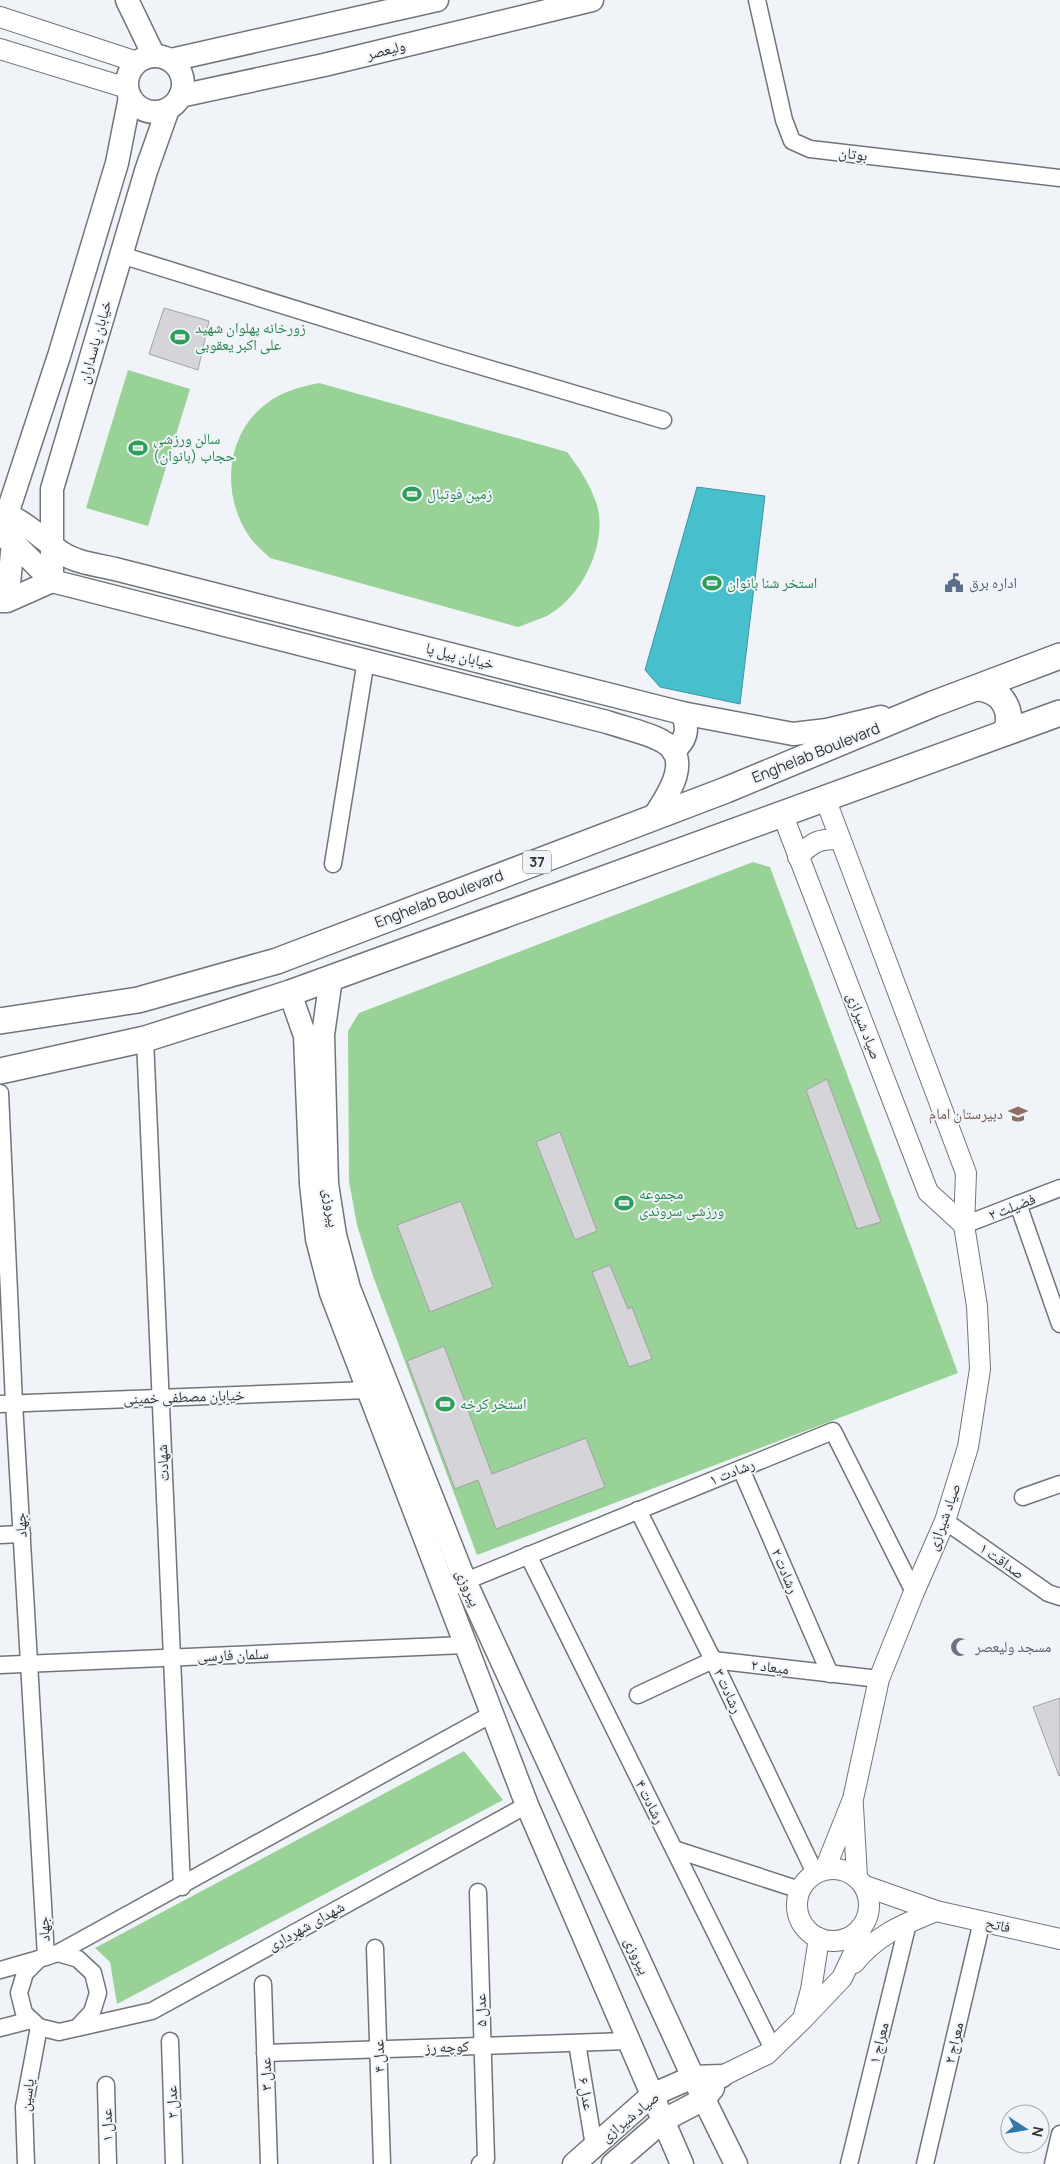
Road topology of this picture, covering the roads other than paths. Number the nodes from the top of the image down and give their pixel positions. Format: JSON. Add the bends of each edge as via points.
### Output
{"nodes":[{"id":1,"x":127,"y":0,"type":"edge"},
{"id":2,"x":437,"y":0,"type":"edge"},
{"id":3,"x":592,"y":0,"type":"edge"},
{"id":4,"x":757,"y":0,"type":"edge"},
{"id":5,"x":0,"y":17,"type":"edge"},
{"id":6,"x":0,"y":49,"type":"edge"},
{"id":7,"x":154,"y":59,"type":"junction"},
{"id":8,"x":129,"y":92,"type":"junction"},
{"id":9,"x":174,"y":102,"type":"junction"},
{"id":10,"x":1060,"y":178,"type":"edge"},
{"id":11,"x":121,"y":256,"type":"junction"},
{"id":12,"x":663,"y":420,"type":"dead end"},
{"id":13,"x":5,"y":526,"type":"edge"},
{"id":14,"x":53,"y":544,"type":"junction"},
{"id":15,"x":52,"y":581,"type":"junction"},
{"id":16,"x":3,"y":596,"type":"edge"},
{"id":17,"x":1060,"y":656,"type":"edge"},
{"id":18,"x":366,"y":660,"type":"junction"},
{"id":19,"x":978,"y":688,"type":"junction"},
{"id":20,"x":933,"y":704,"type":"junction"},
{"id":21,"x":682,"y":713,"type":"junction"},
{"id":22,"x":1060,"y":713,"type":"edge"},
{"id":23,"x":1006,"y":732,"type":"junction"},
{"id":24,"x":674,"y":751,"type":"junction"},
{"id":25,"x":825,"y":798,"type":"junction"},
{"id":26,"x":782,"y":813,"type":"junction"},
{"id":27,"x":652,"y":818,"type":"junction"},
{"id":28,"x":840,"y":839,"type":"junction"},
{"id":29,"x":798,"y":857,"type":"junction"},
{"id":30,"x":333,"y":864,"type":"dead end"},
{"id":31,"x":331,"y":978,"type":"junction"},
{"id":32,"x":290,"y":993,"type":"junction"},
{"id":33,"x":0,"y":1022,"type":"edge"},
{"id":34,"x":145,"y":1039,"type":"junction"},
{"id":35,"x":0,"y":1071,"type":"edge"},
{"id":36,"x":0,"y":1093,"type":"edge"},
{"id":37,"x":1060,"y":1188,"type":"edge"},
{"id":38,"x":1018,"y":1204,"type":"junction"},
{"id":39,"x":964,"y":1225,"type":"junction"},
{"id":40,"x":1055,"y":1298,"type":"edge"},
{"id":41,"x":1060,"y":1324,"type":"edge"},
{"id":42,"x":368,"y":1390,"type":"junction"},
{"id":43,"x":160,"y":1398,"type":"junction"},
{"id":44,"x":7,"y":1404,"type":"edge"},
{"id":45,"x":741,"y":1468,"type":"junction"},
{"id":46,"x":1060,"y":1484,"type":"edge"},
{"id":47,"x":1023,"y":1497,"type":"dead end"},
{"id":48,"x":638,"y":1510,"type":"junction"},
{"id":49,"x":945,"y":1521,"type":"junction"},
{"id":50,"x":22,"y":1534,"type":"junction"},
{"id":51,"x":0,"y":1535,"type":"edge"},
{"id":52,"x":528,"y":1555,"type":"junction"},
{"id":53,"x":465,"y":1581,"type":"junction"},
{"id":54,"x":444,"y":1591,"type":"junction"},
{"id":55,"x":914,"y":1592,"type":"junction"},
{"id":56,"x":1060,"y":1597,"type":"edge"},
{"id":57,"x":465,"y":1645,"type":"junction"},
{"id":58,"x":172,"y":1657,"type":"junction"},
{"id":59,"x":714,"y":1660,"type":"junction"},
{"id":60,"x":29,"y":1664,"type":"junction"},
{"id":61,"x":0,"y":1665,"type":"edge"},
{"id":62,"x":830,"y":1674,"type":"junction"},
{"id":63,"x":879,"y":1679,"type":"junction"},
{"id":64,"x":638,"y":1694,"type":"dead end"},
{"id":65,"x":492,"y":1714,"type":"junction"},
{"id":66,"x":853,"y":1799,"type":"junction"},
{"id":67,"x":527,"y":1805,"type":"junction"},
{"id":68,"x":674,"y":1849,"type":"junction"},
{"id":69,"x":820,"y":1871,"type":"junction"},
{"id":70,"x":861,"y":1881,"type":"junction"},
{"id":71,"x":182,"y":1887,"type":"junction"},
{"id":72,"x":800,"y":1890,"type":"junction"},
{"id":73,"x":478,"y":1892,"type":"dead end"},
{"id":74,"x":936,"y":1911,"type":"junction"},
{"id":75,"x":908,"y":1922,"type":"junction"},
{"id":76,"x":982,"y":1922,"type":"junction"},
{"id":77,"x":864,"y":1924,"type":"junction"},
{"id":78,"x":819,"y":1938,"type":"junction"},
{"id":79,"x":1060,"y":1939,"type":"edge"},
{"id":80,"x":375,"y":1948,"type":"dead end"},
{"id":81,"x":48,"y":1956,"type":"junction"},
{"id":82,"x":0,"y":1970,"type":"edge"},
{"id":83,"x":842,"y":1978,"type":"junction"},
{"id":84,"x":263,"y":1984,"type":"dead end"},
{"id":85,"x":802,"y":2020,"type":"junction"},
{"id":86,"x":35,"y":2023,"type":"junction"},
{"id":87,"x":78,"y":2027,"type":"junction"},
{"id":88,"x":0,"y":2028,"type":"edge"},
{"id":89,"x":170,"y":2041,"type":"dead end"},
{"id":90,"x":628,"y":2041,"type":"junction"},
{"id":91,"x":577,"y":2042,"type":"junction"},
{"id":92,"x":482,"y":2046,"type":"junction"},
{"id":93,"x":378,"y":2049,"type":"junction"},
{"id":94,"x":773,"y":2049,"type":"junction"},
{"id":95,"x":265,"y":2053,"type":"junction"},
{"id":96,"x":722,"y":2076,"type":"junction"},
{"id":97,"x":693,"y":2077,"type":"junction"},
{"id":98,"x":106,"y":2085,"type":"dead end"},
{"id":99,"x":652,"y":2096,"type":"junction"},
{"id":100,"x":704,"y":2099,"type":"junction"},
{"id":101,"x":664,"y":2120,"type":"junction"},
{"id":102,"x":1060,"y":2134,"type":"edge"},
{"id":103,"x":594,"y":2146,"type":"junction"},
{"id":104,"x":483,"y":2162,"type":"edge"},
{"id":105,"x":26,"y":2164,"type":"edge"},
{"id":106,"x":108,"y":2164,"type":"edge"},
{"id":107,"x":174,"y":2164,"type":"edge"},
{"id":108,"x":269,"y":2164,"type":"edge"},
{"id":109,"x":382,"y":2164,"type":"edge"},
{"id":110,"x":574,"y":2164,"type":"edge"},
{"id":111,"x":613,"y":2164,"type":"edge"},
{"id":112,"x":682,"y":2164,"type":"edge"},
{"id":113,"x":736,"y":2164,"type":"edge"},
{"id":114,"x":849,"y":2164,"type":"edge"},
{"id":115,"x":925,"y":2164,"type":"edge"},
{"id":116,"x":1053,"y":2164,"type":"edge"}],
"edges":[{"from":1,"to":7,"type":"main road"},
{"from":2,"to":7,"type":"main road"},
{"from":3,"to":9,"type":"main road","name":"ولیعصر"},
{"from":4,"to":10,"type":"street","name":"بوتان","via":[[782,112],[792,141],[810,149]]},
{"from":5,"to":7,"type":"street"},
{"from":6,"to":8,"type":"street"},
{"from":7,"to":8,"type":"main road","via":[[131,70],[127,79]]},
{"from":7,"to":9,"type":"main road","via":[[177,66],[183,80]]},
{"from":8,"to":9,"type":"main road","via":[[142,109],[160,112]]},
{"from":8,"to":13,"type":"main road","name":"خیابان پاسداران","via":[[117,163]]},
{"from":9,"to":11,"type":"main road","name":"خیابان پاسداران","via":[[146,171]]},
{"from":11,"to":12,"type":"street"},
{"from":11,"to":14,"type":"main road","name":"خیابان پاسداران","via":[[52,488]]},
{"from":13,"to":14,"type":"main road","name":"خیابان پیل پا"},
{"from":13,"to":15,"type":"main road"},
{"from":13,"to":16,"type":"main road","name":"خیابان پاسداران"},
{"from":14,"to":15,"type":"main road","name":"خیابان پاسداران"},
{"from":14,"to":21,"type":"main road","name":"خیابان پیل پا","via":[[64,554],[87,563]]},
{"from":15,"to":16,"type":"main road"},
{"from":15,"to":18,"type":"main road","name":"خیابان پیل پا"},
{"from":17,"to":19,"type":"main road","name":"Enghelab Boulevard","number":"37"},
{"from":18,"to":24,"type":"main road","name":"خیابان پیل پا","via":[[607,722],[663,741]]},
{"from":18,"to":30,"type":"street"},
{"from":19,"to":20,"type":"main road","name":"Enghelab Boulevard","number":"37"},
{"from":19,"to":23,"type":"main road","via":[[989,689],[1005,702],[1009,712]]},
{"from":20,"to":21,"type":"main road","name":"خیابان پیل پا","via":[[827,730],[793,734]]},
{"from":20,"to":27,"type":"main road","name":"Enghelab Boulevard","number":"37"},
{"from":21,"to":24,"type":"main road","via":[[686,721],[685,738]]},
{"from":22,"to":23,"type":"main road","number":"37"},
{"from":23,"to":25,"type":"main road","number":"37"},
{"from":24,"to":27,"type":"main road","via":[[678,767],[671,789]]},
{"from":25,"to":26,"type":"main road","number":"37"},
{"from":25,"to":28,"type":"street","name":"صیاد شیرازی"},
{"from":26,"to":29,"type":"street","name":"صیاد شیرازی"},
{"from":26,"to":31,"type":"main road","number":"37"},
{"from":27,"to":33,"type":"main road","name":"Enghelab Boulevard","number":"37","via":[[277,961],[138,1000]]},
{"from":28,"to":29,"type":"street","via":[[822,839],[810,844]]},
{"from":28,"to":39,"type":"street","name":"صیاد شیرازی","via":[[966,1173]]},
{"from":29,"to":39,"type":"street","name":"صیاد شیرازی","via":[[928,1192]]},
{"from":31,"to":32,"type":"main road","number":"37"},
{"from":31,"to":53,"type":"main road","name":"پیروزی","via":[[323,1035],[327,1184],[335,1235],[348,1288]]},
{"from":32,"to":34,"type":"main road","number":"37"},
{"from":32,"to":42,"type":"main road","name":"پیروزی","via":[[305,1036],[311,1184],[318,1239],[331,1292]]},
{"from":34,"to":35,"type":"main road","number":"37"},
{"from":34,"to":43,"type":"street","name":"شهادت"},
{"from":36,"to":44,"type":"street","name":"جهاد"},
{"from":37,"to":38,"type":"street","name":"فضیلت ۲"},
{"from":38,"to":39,"type":"street","name":"فضیلت ۲"},
{"from":38,"to":40,"type":"street"},
{"from":39,"to":49,"type":"street","name":"صیاد شیرازی","via":[[976,1306],[980,1368],[968,1447]]},
{"from":40,"to":41,"type":"street"},
{"from":42,"to":43,"type":"street","name":"خیابان مصطفی خمینی"},
{"from":42,"to":54,"type":"main road","name":"پیروزی"},
{"from":43,"to":44,"type":"street","name":"خیابان مصطفی خمینی"},
{"from":43,"to":58,"type":"street","name":"شهادت"},
{"from":44,"to":50,"type":"street","name":"جهاد"},
{"from":45,"to":48,"type":"street","name":"رشادت ۱"},
{"from":45,"to":55,"type":"street","name":"رشادت ۱","via":[[833,1431]]},
{"from":45,"to":62,"type":"street","name":"رشادت ۲"},
{"from":46,"to":47,"type":"street"},
{"from":48,"to":52,"type":"street","name":"رشادت ۱"},
{"from":48,"to":59,"type":"street","name":"رشادت ۳"},
{"from":49,"to":55,"type":"street","name":"صیاد شیرازی"},
{"from":49,"to":56,"type":"street","name":"صداقت ۱","via":[[1048,1593]]},
{"from":50,"to":51,"type":"street"},
{"from":50,"to":60,"type":"street","name":"جهاد"},
{"from":52,"to":53,"type":"street","name":"رشادت ۱"},
{"from":52,"to":68,"type":"street","name":"رشادت ۴"},
{"from":53,"to":54,"type":"street","name":"رشادت ۱"},
{"from":53,"to":97,"type":"main road","name":"پیروزی"},
{"from":54,"to":57,"type":"main road","name":"پیروزی"},
{"from":55,"to":63,"type":"street","name":"صیاد شیرازی"},
{"from":57,"to":58,"type":"street","name":"سلمان فارسی"},
{"from":57,"to":65,"type":"main road","name":"پیروزی"},
{"from":58,"to":60,"type":"street","name":"سلمان فارسی"},
{"from":58,"to":71,"type":"street","name":"شهادت"},
{"from":59,"to":62,"type":"street","name":"میعاد ۲"},
{"from":59,"to":64,"type":"street"},
{"from":59,"to":69,"type":"street","name":"رشادت ۳"},
{"from":60,"to":61,"type":"street","name":"سلمان فارسی"},
{"from":60,"to":81,"type":"street","name":"جهاد"},
{"from":62,"to":63,"type":"street","name":"میعاد ۲"},
{"from":63,"to":66,"type":"street","name":"صیاد شیرازی"},
{"from":65,"to":67,"type":"main road","name":"پیروزی"},
{"from":65,"to":71,"type":"street"},
{"from":66,"to":69,"type":"street"},
{"from":66,"to":70,"type":"street"},
{"from":67,"to":87,"type":"street","name":"شهدای شهرداری","via":[[152,2011]]},
{"from":67,"to":90,"type":"main road","name":"پیروزی"},
{"from":68,"to":72,"type":"street"},
{"from":68,"to":94,"type":"street","name":"رشادت ۴"},
{"from":69,"to":70,"type":"street","via":[[837,1868],[848,1871]]},
{"from":69,"to":72,"type":"street"},
{"from":70,"to":74,"type":"street"},
{"from":70,"to":77,"type":"street","via":[[869,1896],[870,1908]]},
{"from":71,"to":81,"type":"street"},
{"from":72,"to":78,"type":"street","via":[[797,1902],[802,1924]]},
{"from":73,"to":92,"type":"street","name":"عدل ۵"},
{"from":74,"to":75,"type":"street"},
{"from":74,"to":76,"type":"street","name":"فاتح"},
{"from":74,"to":77,"type":"street"},
{"from":75,"to":83,"type":"street","via":[[884,1934],[866,1949]]},
{"from":75,"to":114,"type":"street","name":"معراج ۱"},
{"from":76,"to":79,"type":"street","name":"فاتح"},
{"from":76,"to":115,"type":"street","name":"معراج ۲"},
{"from":77,"to":78,"type":"street","via":[[852,1936],[842,1940]]},
{"from":77,"to":83,"type":"street"},
{"from":78,"to":85,"type":"street","via":[[811,1990]]},
{"from":80,"to":93,"type":"street","name":"عدل ۴"},
{"from":81,"to":82,"type":"street"},
{"from":81,"to":86,"type":"street","via":[[25,1973],[19,1993],[24,2013]]},
{"from":81,"to":87,"type":"street","via":[[78,1959],[93,1973],[98,1993],[92,2012]]},
{"from":83,"to":85,"type":"street","name":"صیاد شیرازی"},
{"from":84,"to":95,"type":"street","name":"عدل ۳"},
{"from":85,"to":94,"type":"street","name":"صیاد شیرازی"},
{"from":86,"to":87,"type":"street","via":[[59,2032]]},
{"from":86,"to":88,"type":"street"},
{"from":86,"to":105,"type":"street","name":"یاسین","via":[[24,2107]]},
{"from":89,"to":107,"type":"street","name":"عدل ۲"},
{"from":90,"to":91,"type":"street","name":"کوچه رز"},
{"from":90,"to":99,"type":"main road","name":"پیروزی"},
{"from":91,"to":92,"type":"street","name":"کوچه رز"},
{"from":91,"to":103,"type":"street","name":"عدل ۶"},
{"from":92,"to":93,"type":"street","name":"کوچه رز"},
{"from":92,"to":104,"type":"street","name":"عدل ۵"},
{"from":93,"to":95,"type":"street","name":"کوچه رز"},
{"from":93,"to":109,"type":"street","name":"عدل ۴"},
{"from":94,"to":96,"type":"street","name":"صیاد شیرازی"},
{"from":95,"to":108,"type":"street","name":"عدل ۳"},
{"from":96,"to":97,"type":"main road","name":"صیاد شیرازی"},
{"from":96,"to":100,"type":"main road","name":"صیاد شیرازی"},
{"from":97,"to":99,"type":"main road","name":"صیاد شیرازی"},
{"from":97,"to":100,"type":"main road","name":"پیروزی"},
{"from":98,"to":106,"type":"street","name":"عدل ۱"},
{"from":99,"to":101,"type":"main road","name":"پیروزی"},
{"from":99,"to":103,"type":"main road","name":"صیاد شیرازی"},
{"from":100,"to":101,"type":"main road","name":"صیاد شیرازی"},
{"from":100,"to":113,"type":"main road","name":"پیروزی"},
{"from":101,"to":111,"type":"main road","name":"صیاد شیرازی"},
{"from":101,"to":112,"type":"main road","name":"پیروزی"},
{"from":102,"to":116,"type":"street"},
{"from":103,"to":110,"type":"main road","name":"صیاد شیرازی"}]}
